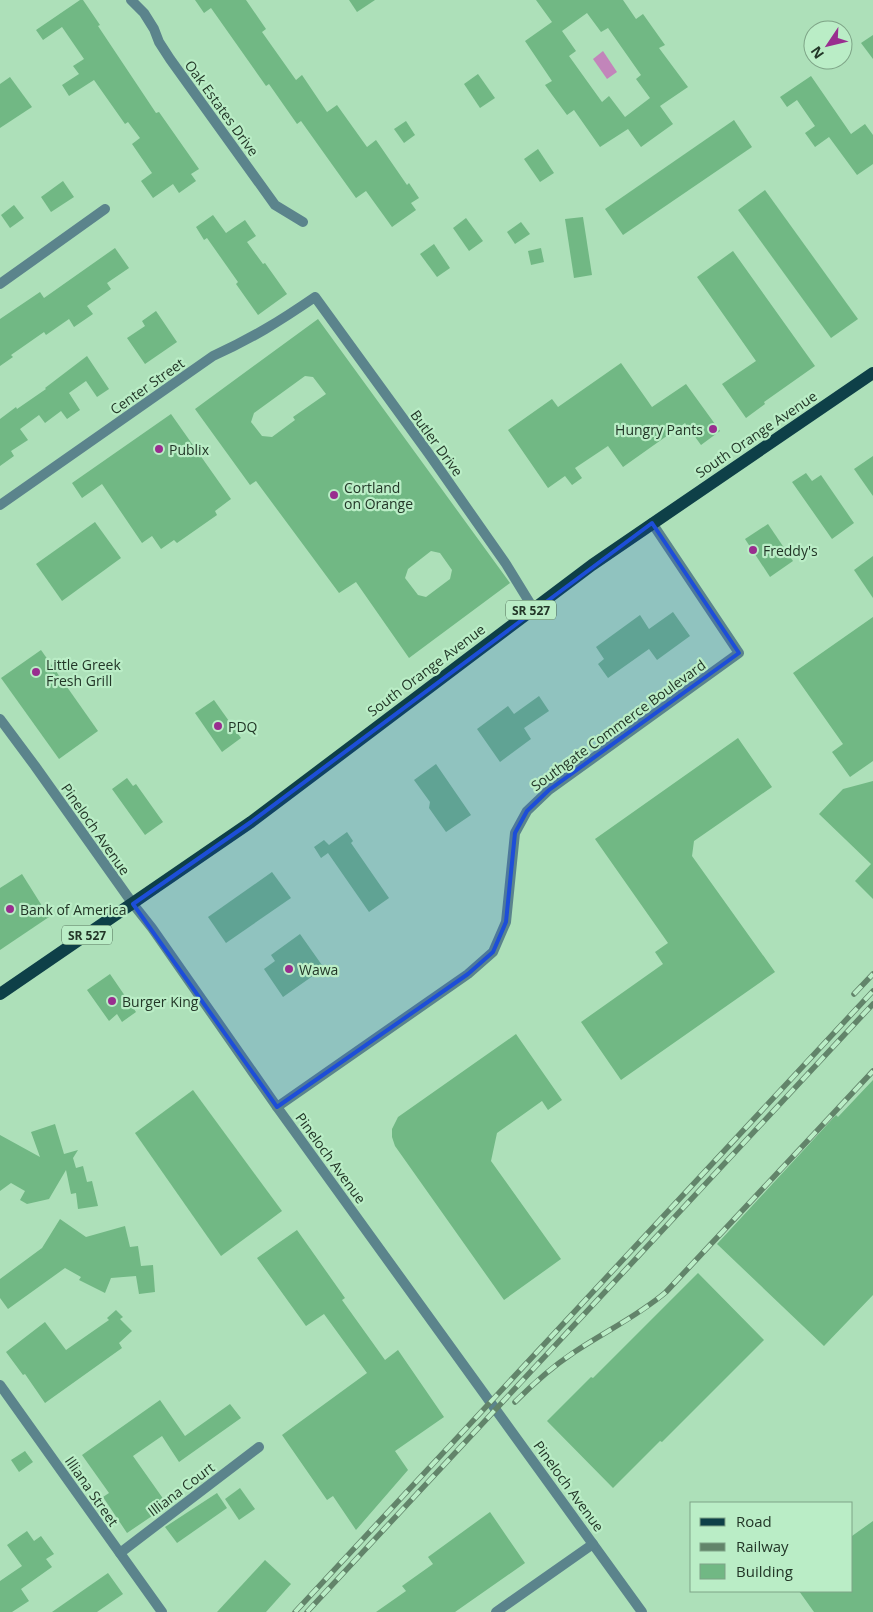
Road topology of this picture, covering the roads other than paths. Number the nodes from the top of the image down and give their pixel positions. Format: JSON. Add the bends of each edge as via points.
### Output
{"nodes":[{"id":1,"x":131,"y":0,"type":"edge"},
{"id":2,"x":105,"y":210,"type":"dead end"},
{"id":3,"x":303,"y":222,"type":"dead end"},
{"id":4,"x":0,"y":284,"type":"edge"},
{"id":5,"x":315,"y":298,"type":"joint"},
{"id":6,"x":873,"y":373,"type":"edge"},
{"id":7,"x":0,"y":505,"type":"edge"},
{"id":8,"x":652,"y":523,"type":"junction"},
{"id":9,"x":534,"y":608,"type":"junction"},
{"id":10,"x":0,"y":719,"type":"edge"},
{"id":11,"x":132,"y":904,"type":"junction"},
{"id":12,"x":0,"y":994,"type":"edge"},
{"id":13,"x":277,"y":1106,"type":"junction"},
{"id":14,"x":0,"y":1385,"type":"edge"},
{"id":15,"x":259,"y":1447,"type":"dead end"},
{"id":16,"x":593,"y":1544,"type":"junction"},
{"id":17,"x":120,"y":1553,"type":"junction"},
{"id":18,"x":162,"y":1612,"type":"edge"},
{"id":19,"x":496,"y":1612,"type":"edge"},
{"id":20,"x":642,"y":1612,"type":"edge"}],
"edges":[{"from":1,"to":3,"type":"street","name":"Oak Estates Drive","via":[[144,13],[170,59],[275,205]]},
{"from":2,"to":4,"type":"street"},
{"from":5,"to":7,"type":"street","name":"Center Street","via":[[277,324],[213,356]]},
{"from":5,"to":9,"type":"street","name":"Butler Drive"},
{"from":6,"to":8,"type":"main road","name":"South Orange Avenue","number":"SR 527"},
{"from":8,"to":9,"type":"main road","name":"South Orange Avenue","number":"SR 527"},
{"from":8,"to":13,"type":"street","name":"Southgate Commerce Boulevard","via":[[739,653],[549,790],[526,811],[515,833],[506,922],[493,952],[468,974]]},
{"from":9,"to":11,"type":"main road","name":"South Orange Avenue","number":"SR 527","via":[[258,817]]},
{"from":10,"to":11,"type":"street","name":"Pineloch Avenue"},
{"from":11,"to":12,"type":"main road","name":"South Orange Avenue","number":"SR 527"},
{"from":11,"to":13,"type":"street","name":"Pineloch Avenue"},
{"from":13,"to":16,"type":"street","name":"Pineloch Avenue"},
{"from":14,"to":17,"type":"street","name":"Illiana Street"},
{"from":15,"to":17,"type":"street","name":"Illiana Court"},
{"from":16,"to":19,"type":"street"},
{"from":16,"to":20,"type":"street","name":"Pineloch Avenue"},
{"from":17,"to":18,"type":"street","name":"Illiana Street"}]}
